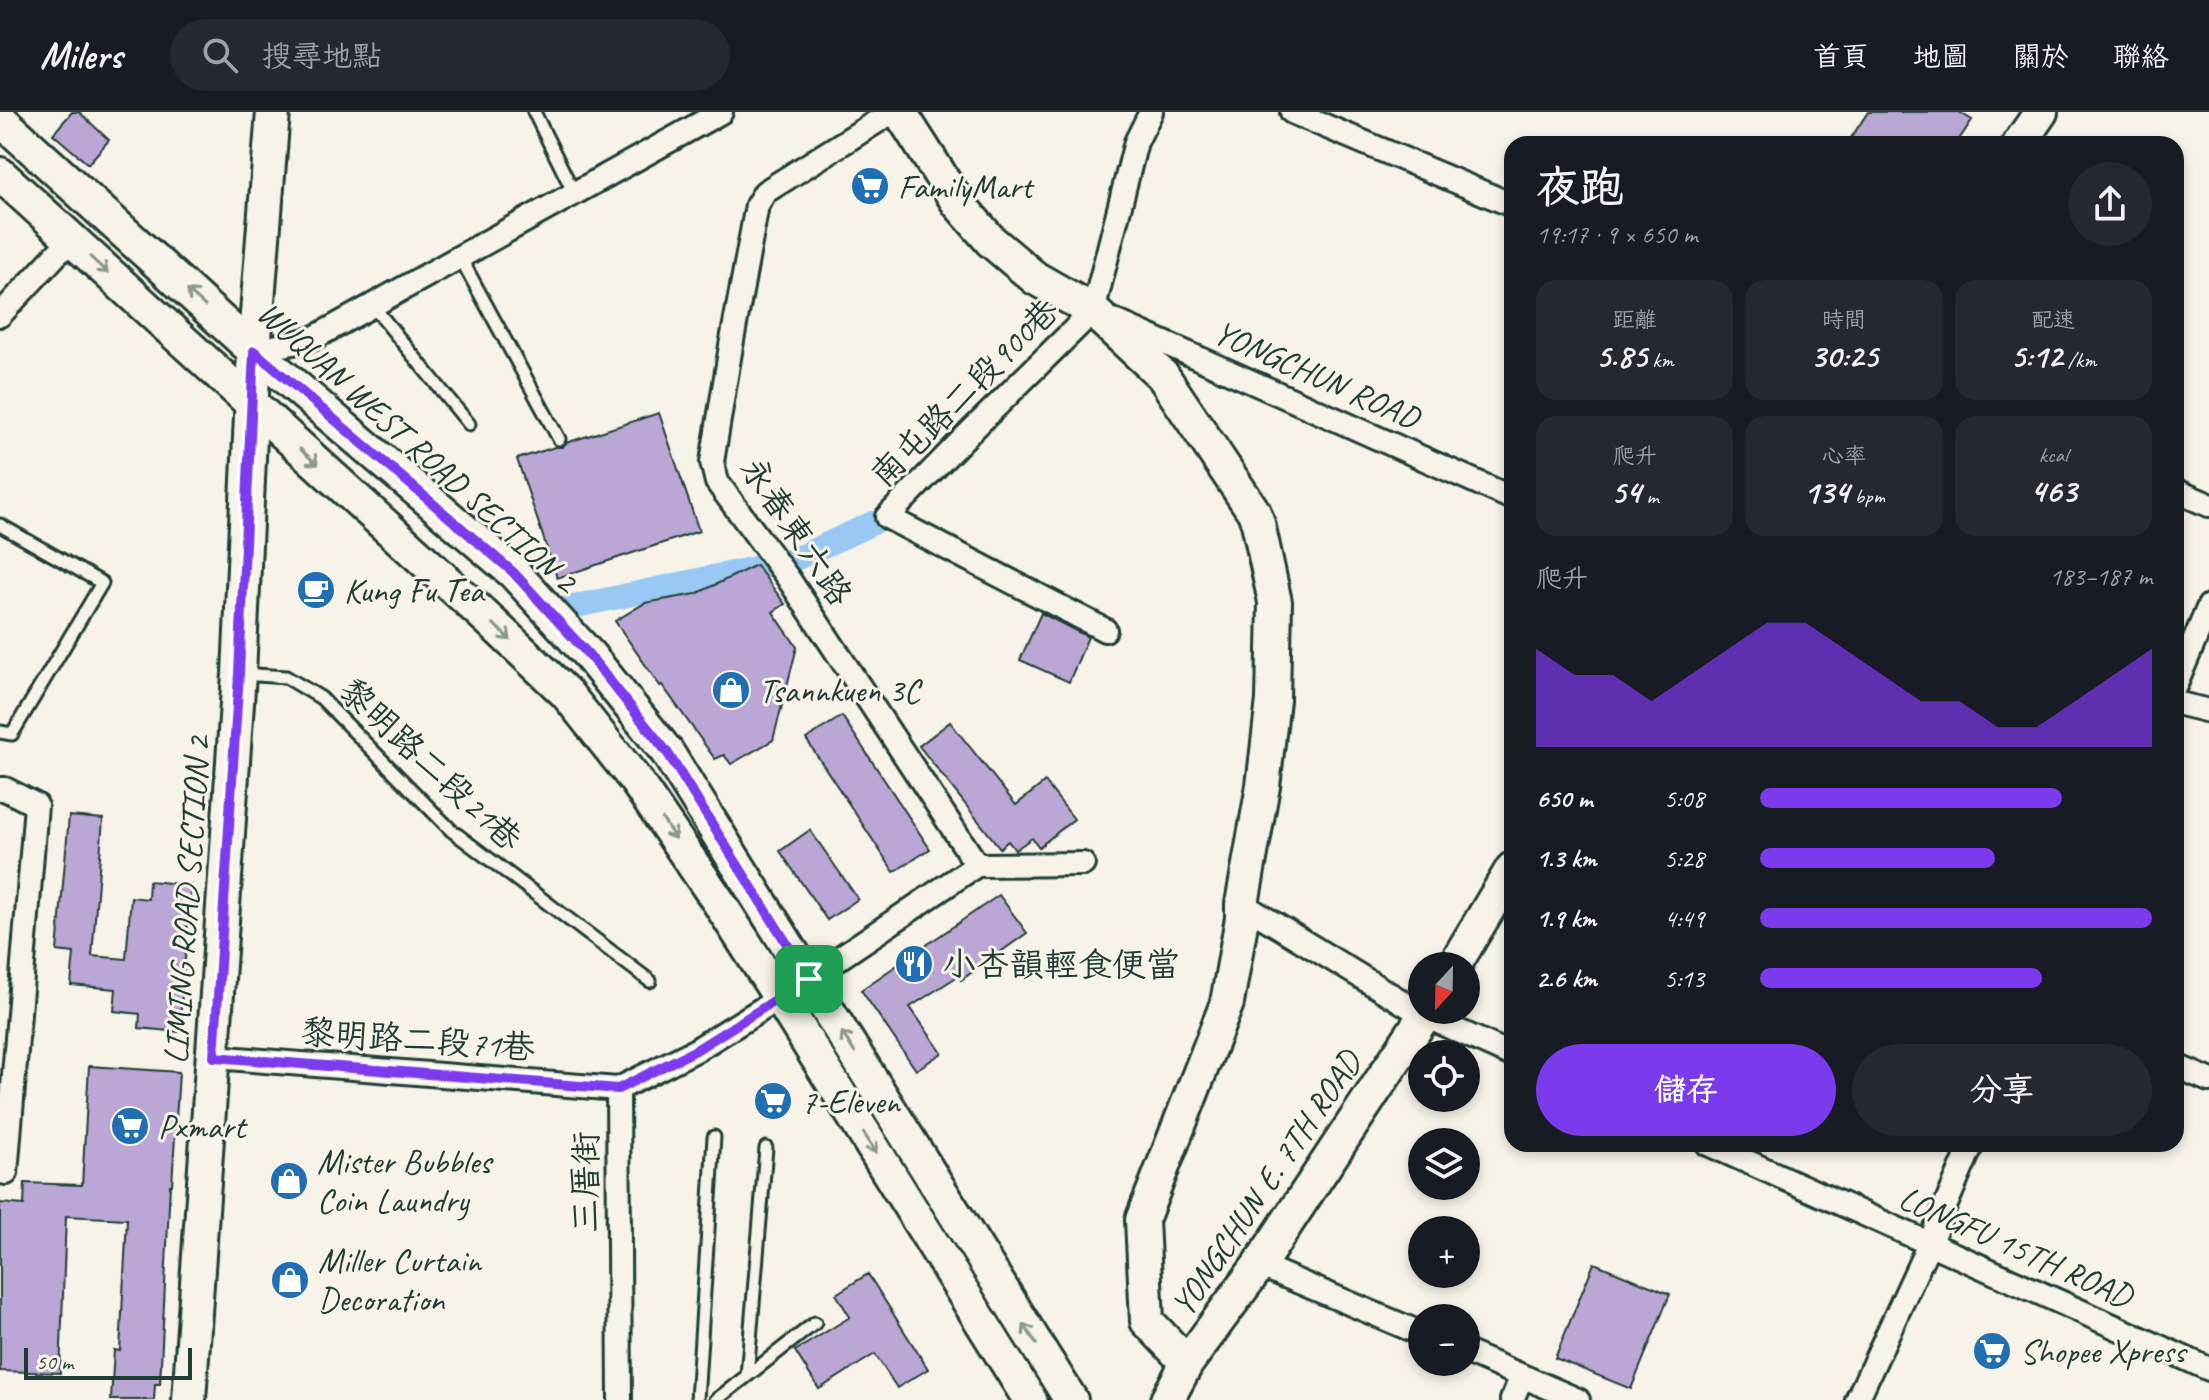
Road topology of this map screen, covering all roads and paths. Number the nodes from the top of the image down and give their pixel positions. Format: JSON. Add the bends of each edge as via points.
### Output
{"nodes":[{"id":1,"x":273,"y":112,"type":"edge"},
{"id":2,"x":534,"y":112,"type":"edge"},
{"id":3,"x":721,"y":112,"type":"edge"},
{"id":4,"x":892,"y":112,"type":"edge"},
{"id":5,"x":900,"y":112,"type":"edge"},
{"id":6,"x":1151,"y":112,"type":"edge"},
{"id":7,"x":1292,"y":112,"type":"edge"},
{"id":8,"x":1349,"y":112,"type":"edge"},
{"id":9,"x":2041,"y":112,"type":"edge"},
{"id":10,"x":0,"y":119,"type":"edge"},
{"id":11,"x":1334,"y":130,"type":"junction"},
{"id":12,"x":2024,"y":136,"type":"edge"},
{"id":13,"x":0,"y":174,"type":"edge"},
{"id":14,"x":574,"y":193,"type":"junction"},
{"id":15,"x":1504,"y":202,"type":"edge"},
{"id":16,"x":71,"y":239,"type":"junction"},
{"id":17,"x":459,"y":256,"type":"junction"},
{"id":18,"x":372,"y":304,"type":"junction"},
{"id":19,"x":1093,"y":311,"type":"junction"},
{"id":20,"x":0,"y":315,"type":"edge"},
{"id":21,"x":254,"y":351,"type":"junction"},
{"id":22,"x":251,"y":405,"type":"junction"},
{"id":23,"x":469,"y":424,"type":"dead end"},
{"id":24,"x":559,"y":439,"type":"dead end"},
{"id":25,"x":1504,"y":494,"type":"edge"},
{"id":26,"x":2184,"y":494,"type":"edge"},
{"id":27,"x":2209,"y":505,"type":"edge"},
{"id":28,"x":0,"y":525,"type":"edge"},
{"id":29,"x":2209,"y":606,"type":"edge"},
{"id":30,"x":1105,"y":630,"type":"dead end"},
{"id":31,"x":2184,"y":665,"type":"edge"},
{"id":32,"x":239,"y":674,"type":"junction"},
{"id":33,"x":2184,"y":705,"type":"edge"},
{"id":34,"x":2209,"y":711,"type":"edge"},
{"id":35,"x":0,"y":732,"type":"edge"},
{"id":36,"x":0,"y":789,"type":"edge"},
{"id":37,"x":1083,"y":864,"type":"dead end"},
{"id":38,"x":977,"y":865,"type":"junction"},
{"id":39,"x":1504,"y":882,"type":"edge"},
{"id":40,"x":1242,"y":904,"type":"junction"},
{"id":41,"x":1462,"y":952,"type":"edge"},
{"id":42,"x":809,"y":979,"type":"junction"},
{"id":43,"x":650,"y":981,"type":"dead end"},
{"id":44,"x":780,"y":998,"type":"junction"},
{"id":45,"x":1408,"y":1002,"type":"edge"},
{"id":46,"x":1420,"y":1024,"type":"edge"},
{"id":47,"x":1449,"y":1024,"type":"edge"},
{"id":48,"x":1504,"y":1051,"type":"edge"},
{"id":49,"x":214,"y":1057,"type":"junction"},
{"id":50,"x":2184,"y":1069,"type":"edge"},
{"id":51,"x":2209,"y":1080,"type":"edge"},
{"id":52,"x":618,"y":1089,"type":"junction"},
{"id":53,"x":714,"y":1137,"type":"dead end"},
{"id":54,"x":766,"y":1148,"type":"dead end"},
{"id":55,"x":1726,"y":1152,"type":"edge"},
{"id":56,"x":1969,"y":1152,"type":"edge"},
{"id":57,"x":3,"y":1172,"type":"edge"},
{"id":58,"x":1929,"y":1244,"type":"junction"},
{"id":59,"x":1259,"y":1265,"type":"junction"},
{"id":60,"x":815,"y":1323,"type":"dead end"},
{"id":61,"x":1408,"y":1328,"type":"edge"},
{"id":62,"x":1480,"y":1358,"type":"edge"},
{"id":63,"x":1187,"y":1363,"type":"junction"},
{"id":64,"x":2209,"y":1369,"type":"edge"},
{"id":65,"x":747,"y":1376,"type":"junction"},
{"id":66,"x":1522,"y":1376,"type":"junction"},
{"id":67,"x":189,"y":1400,"type":"edge"},
{"id":68,"x":620,"y":1400,"type":"edge"},
{"id":69,"x":697,"y":1400,"type":"edge"},
{"id":70,"x":716,"y":1400,"type":"edge"},
{"id":71,"x":1030,"y":1400,"type":"edge"},
{"id":72,"x":1071,"y":1400,"type":"edge"},
{"id":73,"x":1167,"y":1400,"type":"edge"},
{"id":74,"x":1512,"y":1400,"type":"edge"},
{"id":75,"x":1578,"y":1400,"type":"edge"},
{"id":76,"x":1857,"y":1400,"type":"edge"}],
"edges":[{"from":1,"to":21,"type":"main road","name":"LIMING ROAD SECTION 2"},
{"from":2,"to":14,"type":"lane"},
{"from":3,"to":14,"type":"street"},
{"from":4,"to":38,"type":"street","name":"永春東六路","via":[[765,192],[757,205],[712,462],[717,482],[788,578]]},
{"from":5,"to":19,"type":"main road","via":[[958,203],[991,241],[1035,278]]},
{"from":6,"to":19,"type":"street","via":[[1136,142]]},
{"from":7,"to":11,"type":"street"},
{"from":8,"to":11,"type":"street"},
{"from":9,"to":12,"type":"main road"},
{"from":21,"to":10,"type":"main road","name":"WUQUAN WEST ROAD SECTION 2","one_way":true},
{"from":11,"to":15,"type":"street"},
{"from":13,"to":16,"type":"main road"},
{"from":14,"to":17,"type":"street"},
{"from":16,"to":20,"type":"street"},
{"from":16,"to":22,"type":"main road","one_way":true},
{"from":17,"to":18,"type":"street"},
{"from":17,"to":24,"type":"lane"},
{"from":18,"to":21,"type":"street","via":[[312,339]]},
{"from":18,"to":23,"type":"lane"},
{"from":19,"to":25,"type":"street","name":"YONGCHUN ROAD"},
{"from":19,"to":30,"type":"street","name":"南屯路二段900巷","via":[[887,517]]},
{"from":19,"to":40,"type":"main road","via":[[1163,376],[1258,523],[1275,602],[1273,700]]},
{"from":21,"to":22,"type":"main road","name":"LIMING ROAD SECTION 2"},
{"from":21,"to":42,"type":"main road","name":"WUQUAN WEST ROAD SECTION 2","via":[[513,572],[589,655],[667,752]]},
{"from":22,"to":32,"type":"main road","name":"LIMING ROAD SECTION 2"},
{"from":22,"to":44,"type":"main road","one_way":true,"via":[[567,694],[636,781]]},
{"from":26,"to":27,"type":"street"},
{"from":28,"to":35,"type":"lane","via":[[102,583],[12,734]]},
{"from":29,"to":31,"type":"street"},
{"from":32,"to":43,"type":"lane","name":"黎明路二段21巷","via":[[286,677],[321,698],[451,830]]},
{"from":32,"to":49,"type":"main road","name":"LIMING ROAD SECTION 2"},
{"from":33,"to":34,"type":"street"},
{"from":36,"to":57,"type":"street","via":[[36,805]]},
{"from":37,"to":38,"type":"street"},
{"from":38,"to":42,"type":"street","name":"三厝街"},
{"from":39,"to":41,"type":"main road"},
{"from":40,"to":45,"type":"street"},
{"from":40,"to":63,"type":"main road","via":[[1227,1003],[1142,1220],[1147,1321]]},
{"from":42,"to":44,"type":"street","name":"三厝街"},
{"from":72,"to":42,"type":"main road","name":"WUQUAN WEST ROAD SECTION 2","one_way":true},
{"from":44,"to":52,"type":"street","name":"三厝街","via":[[696,1050]]},
{"from":44,"to":71,"type":"main road","one_way":true},
{"from":46,"to":59,"type":"main road","name":"YONGCHUN E. 7TH ROAD"},
{"from":47,"to":48,"type":"street"},
{"from":49,"to":52,"type":"street","name":"黎明路二段71巷"},
{"from":49,"to":67,"type":"main road","name":"LIMING ROAD SECTION 2"},
{"from":50,"to":51,"type":"street"},
{"from":52,"to":68,"type":"street","name":"三厝街"},
{"from":53,"to":69,"type":"lane"},
{"from":54,"to":65,"type":"lane"},
{"from":55,"to":58,"type":"street","name":"LONGFU 15TH ROAD"},
{"from":56,"to":58,"type":"street"},
{"from":58,"to":64,"type":"street","name":"LONGFU 15TH ROAD"},
{"from":58,"to":76,"type":"street"},
{"from":59,"to":61,"type":"street"},
{"from":59,"to":63,"type":"main road","name":"YONGCHUN E. 7TH ROAD"},
{"from":60,"to":65,"type":"lane"},
{"from":62,"to":66,"type":"street"},
{"from":63,"to":73,"type":"main road","name":"YONGCHUN E. 7TH ROAD"},
{"from":65,"to":70,"type":"lane"},
{"from":66,"to":74,"type":"street"},
{"from":66,"to":75,"type":"street"}]}
